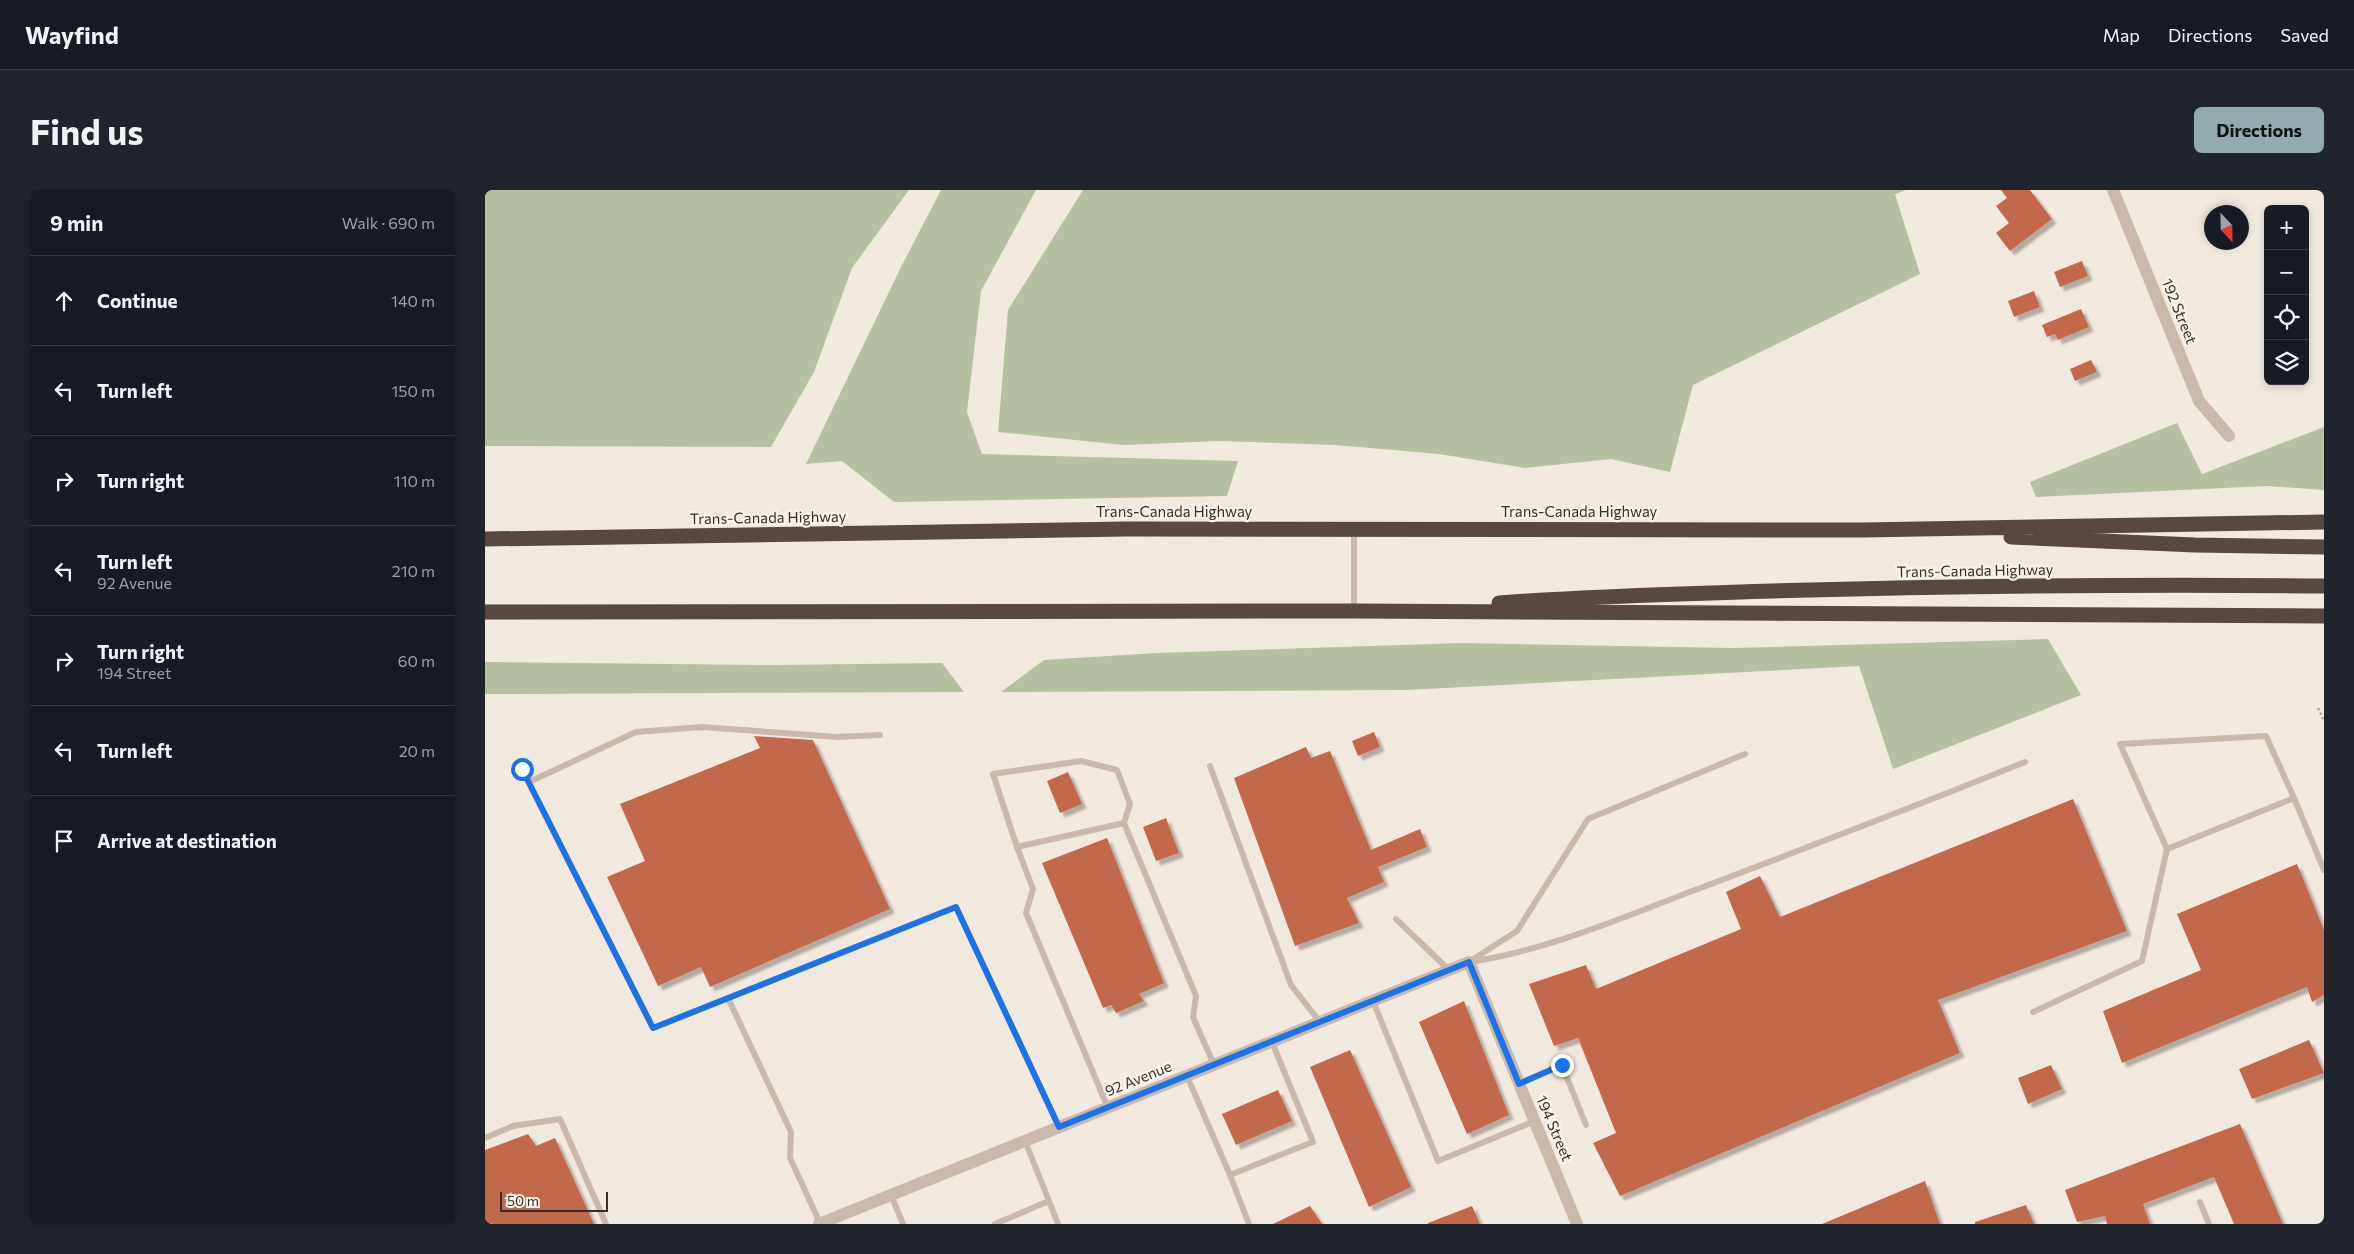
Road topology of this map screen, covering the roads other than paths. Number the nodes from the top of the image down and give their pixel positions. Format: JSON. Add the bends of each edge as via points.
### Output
{"nodes":[{"id":1,"x":2113,"y":190,"type":"edge"},
{"id":2,"x":2229,"y":436,"type":"dead end"},
{"id":3,"x":2324,"y":522,"type":"edge"},
{"id":4,"x":1354,"y":528,"type":"junction"},
{"id":5,"x":1862,"y":530,"type":"junction"},
{"id":6,"x":485,"y":539,"type":"edge"},
{"id":7,"x":2324,"y":547,"type":"edge"},
{"id":8,"x":2324,"y":586,"type":"edge"},
{"id":9,"x":1354,"y":611,"type":"junction"},
{"id":10,"x":1388,"y":611,"type":"junction"},
{"id":11,"x":485,"y":612,"type":"edge"},
{"id":12,"x":2324,"y":616,"type":"edge"},
{"id":13,"x":880,"y":735,"type":"dead end"},
{"id":14,"x":1745,"y":754,"type":"dead end"},
{"id":15,"x":2025,"y":762,"type":"dead end"},
{"id":16,"x":1210,"y":766,"type":"dead end"},
{"id":17,"x":522,"y":769,"type":"dead end"},
{"id":18,"x":529,"y":782,"type":"junction"},
{"id":19,"x":2294,"y":798,"type":"junction"},
{"id":20,"x":1123,"y":822,"type":"junction"},
{"id":21,"x":1017,"y":846,"type":"junction"},
{"id":22,"x":2167,"y":849,"type":"junction"},
{"id":23,"x":2324,"y":870,"type":"edge"},
{"id":24,"x":1396,"y":919,"type":"dead end"},
{"id":25,"x":1469,"y":962,"type":"junction"},
{"id":26,"x":1449,"y":970,"type":"junction"},
{"id":27,"x":728,"y":998,"type":"junction"},
{"id":28,"x":1373,"y":1001,"type":"junction"},
{"id":29,"x":2033,"y":1012,"type":"dead end"},
{"id":30,"x":1320,"y":1022,"type":"junction"},
{"id":31,"x":1272,"y":1042,"type":"junction"},
{"id":32,"x":1214,"y":1065,"type":"junction"},
{"id":33,"x":1187,"y":1076,"type":"junction"},
{"id":34,"x":1519,"y":1084,"type":"junction"},
{"id":35,"x":1108,"y":1108,"type":"junction"},
{"id":36,"x":1535,"y":1122,"type":"junction"},
{"id":37,"x":1586,"y":1125,"type":"dead end"},
{"id":38,"x":1059,"y":1127,"type":"junction"},
{"id":39,"x":485,"y":1138,"type":"edge"},
{"id":40,"x":1025,"y":1141,"type":"junction"},
{"id":41,"x":1230,"y":1176,"type":"junction"},
{"id":42,"x":891,"y":1195,"type":"junction"},
{"id":43,"x":1049,"y":1201,"type":"junction"},
{"id":44,"x":2200,"y":1202,"type":"dead end"},
{"id":45,"x":606,"y":1224,"type":"edge"},
{"id":46,"x":820,"y":1224,"type":"edge"},
{"id":47,"x":903,"y":1224,"type":"edge"},
{"id":48,"x":995,"y":1224,"type":"edge"},
{"id":49,"x":1059,"y":1224,"type":"edge"},
{"id":50,"x":1249,"y":1224,"type":"edge"},
{"id":51,"x":1577,"y":1224,"type":"edge"},
{"id":52,"x":2209,"y":1224,"type":"edge"}],
"edges":[{"from":1,"to":2,"type":"street","name":"192 Street","via":[[2199,401]]},
{"from":3,"to":5,"type":"highway","name":"Trans-Canada Highway"},
{"from":4,"to":5,"type":"highway","name":"Trans-Canada Highway"},
{"from":4,"to":6,"type":"highway","name":"Trans-Canada Highway"},
{"from":4,"to":9,"type":"lane"},
{"from":5,"to":7,"type":"highway","name":"Trans-Canada Highway","via":[[2195,545]]},
{"from":8,"to":10,"type":"highway","name":"Trans-Canada Highway","via":[[1855,589],[1573,597]]},
{"from":9,"to":10,"type":"highway","name":"Trans-Canada Highway"},
{"from":9,"to":11,"type":"highway","name":"Trans-Canada Highway"},
{"from":10,"to":12,"type":"highway","name":"Trans-Canada Highway"},
{"from":13,"to":18,"type":"lane","via":[[838,737],[702,728],[637,732]]},
{"from":14,"to":25,"type":"lane","via":[[1588,819],[1517,931]]},
{"from":15,"to":25,"type":"lane","via":[[1573,936],[1509,956]]},
{"from":16,"to":30,"type":"lane","via":[[1291,985]]},
{"from":17,"to":18,"type":"lane"},
{"from":18,"to":27,"type":"lane","via":[[653,1028]]},
{"from":19,"to":22,"type":"lane"},
{"from":19,"to":22,"type":"lane","via":[[2266,736],[2120,744]]},
{"from":19,"to":23,"type":"lane"},
{"from":20,"to":21,"type":"lane"},
{"from":20,"to":21,"type":"lane","via":[[1130,804],[1117,770],[1081,761],[993,774]]},
{"from":20,"to":32,"type":"lane","via":[[1196,996],[1193,1017]]},
{"from":21,"to":35,"type":"lane","via":[[1033,889],[1025,913]]},
{"from":22,"to":29,"type":"lane","via":[[2142,961]]},
{"from":24,"to":26,"type":"lane"},
{"from":25,"to":26,"type":"street","name":"92 Avenue"},
{"from":25,"to":34,"type":"street","name":"194 Street"},
{"from":26,"to":28,"type":"street","name":"92 Avenue"},
{"from":27,"to":38,"type":"lane","via":[[956,907]]},
{"from":27,"to":46,"type":"lane","via":[[791,1132],[791,1158]]},
{"from":28,"to":30,"type":"street","name":"92 Avenue"},
{"from":28,"to":36,"type":"lane","via":[[1439,1161]]},
{"from":30,"to":31,"type":"street","name":"92 Avenue"},
{"from":31,"to":32,"type":"street","name":"92 Avenue"},
{"from":31,"to":41,"type":"lane","via":[[1313,1142]]},
{"from":32,"to":33,"type":"street","name":"92 Avenue"},
{"from":33,"to":35,"type":"street","name":"92 Avenue"},
{"from":33,"to":41,"type":"lane"},
{"from":34,"to":36,"type":"street","name":"194 Street"},
{"from":34,"to":37,"type":"lane","via":[[1562,1065]]},
{"from":35,"to":38,"type":"street","name":"92 Avenue"},
{"from":36,"to":51,"type":"street","name":"194 Street"},
{"from":38,"to":40,"type":"street","name":"92 Avenue"},
{"from":39,"to":45,"type":"lane","via":[[513,1126],[559,1119]]},
{"from":40,"to":42,"type":"street","name":"92 Avenue"},
{"from":40,"to":43,"type":"lane"},
{"from":41,"to":50,"type":"lane"},
{"from":42,"to":46,"type":"street","name":"92 Avenue"},
{"from":42,"to":47,"type":"lane"},
{"from":43,"to":48,"type":"lane"},
{"from":43,"to":49,"type":"lane"},
{"from":44,"to":52,"type":"lane"}]}
